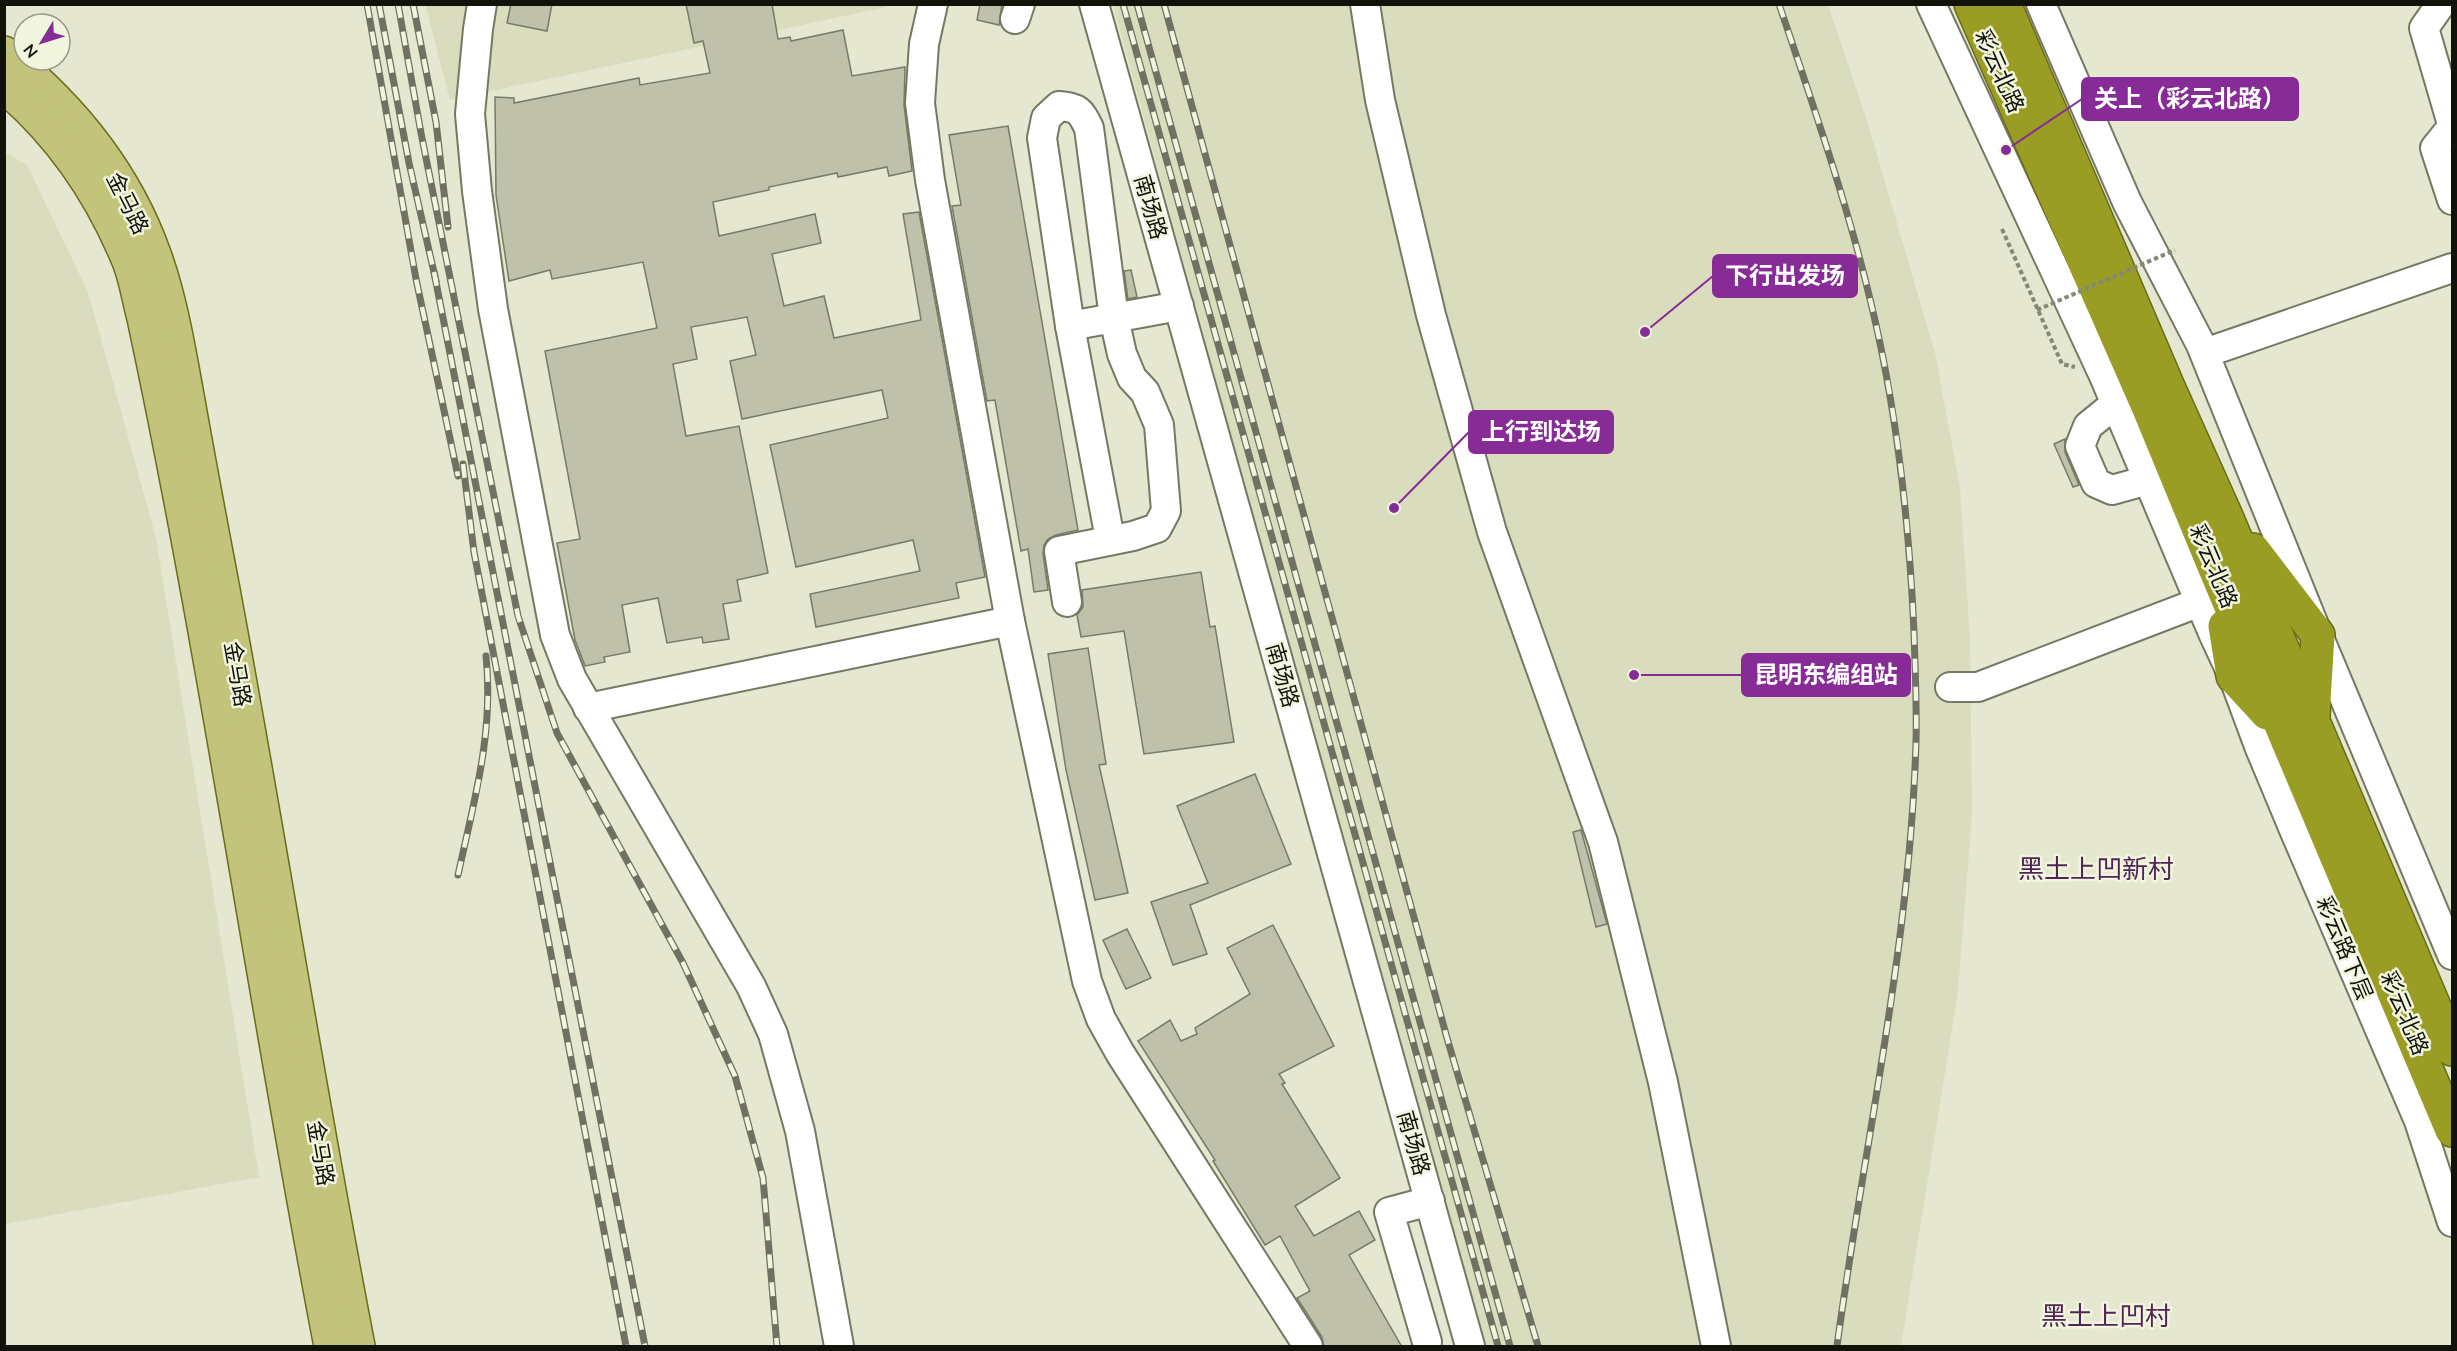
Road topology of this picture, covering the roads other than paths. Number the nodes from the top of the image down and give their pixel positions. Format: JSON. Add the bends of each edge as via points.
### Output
{"nodes":[{"id":1,"x":482,"y":4,"type":"edge"},
{"id":2,"x":933,"y":4,"type":"edge"},
{"id":3,"x":1094,"y":4,"type":"edge"},
{"id":4,"x":1365,"y":4,"type":"edge"},
{"id":5,"x":1931,"y":4,"type":"edge"},
{"id":6,"x":1971,"y":4,"type":"edge"},
{"id":7,"x":2004,"y":4,"type":"edge"},
{"id":8,"x":2041,"y":4,"type":"edge"},
{"id":9,"x":2441,"y":4,"type":"edge"},
{"id":10,"x":4,"y":53,"type":"edge"},
{"id":11,"x":4,"y":86,"type":"edge"},
{"id":12,"x":2452,"y":125,"type":"edge"},
{"id":13,"x":2452,"y":200,"type":"edge"},
{"id":14,"x":2452,"y":268,"type":"edge"},
{"id":15,"x":1179,"y":306,"type":"junction"},
{"id":16,"x":1114,"y":318,"type":"junction"},
{"id":17,"x":1070,"y":326,"type":"junction"},
{"id":18,"x":2205,"y":352,"type":"junction"},
{"id":19,"x":2115,"y":404,"type":"junction"},
{"id":20,"x":2148,"y":480,"type":"junction"},
{"id":21,"x":2225,"y":514,"type":"junction"},
{"id":22,"x":1110,"y":539,"type":"junction"},
{"id":23,"x":2216,"y":571,"type":"junction"},
{"id":24,"x":1067,"y":602,"type":"dead end"},
{"id":25,"x":2199,"y":602,"type":"junction"},
{"id":26,"x":1010,"y":621,"type":"junction"},
{"id":27,"x":2318,"y":635,"type":"junction"},
{"id":28,"x":2233,"y":676,"type":"junction"},
{"id":29,"x":1964,"y":687,"type":"dead end"},
{"id":30,"x":588,"y":708,"type":"junction"},
{"id":31,"x":2299,"y":728,"type":"junction"},
{"id":32,"x":2452,"y":955,"type":"edge"},
{"id":33,"x":2452,"y":1048,"type":"edge"},
{"id":34,"x":2452,"y":1130,"type":"edge"},
{"id":35,"x":1430,"y":1200,"type":"junction"},
{"id":36,"x":2452,"y":1222,"type":"edge"},
{"id":37,"x":1427,"y":1341,"type":"dead end"},
{"id":38,"x":331,"y":1347,"type":"edge"},
{"id":39,"x":358,"y":1347,"type":"edge"},
{"id":40,"x":839,"y":1347,"type":"edge"},
{"id":41,"x":1308,"y":1347,"type":"edge"},
{"id":42,"x":1470,"y":1347,"type":"edge"},
{"id":43,"x":1716,"y":1347,"type":"edge"}],
"edges":[{"from":1,"to":30,"type":"street","via":[[470,114],[493,309],[555,635]]},
{"from":2,"to":26,"type":"street","via":[[922,63],[922,124]]},
{"from":3,"to":15,"type":"street","name":"南场路"},
{"from":4,"to":43,"type":"street","via":[[1380,100],[1431,315],[1492,531],[1603,842],[1663,1082]]},
{"from":5,"to":19,"type":"street","name":"彩云路下层"},
{"from":6,"to":23,"type":"highway","name":"彩云北路"},
{"from":7,"to":21,"type":"highway","name":"彩云北路"},
{"from":8,"to":18,"type":"street","via":[[2127,202]]},
{"from":9,"to":12,"type":"street","via":[[2424,28]]},
{"from":10,"to":39,"type":"main road","name":"金马路","via":[[42,84],[103,156],[154,253],[180,360]]},
{"from":11,"to":38,"type":"main road","name":"金马路","via":[[53,133],[82,170],[129,262],[144,318],[218,705]]},
{"from":12,"to":13,"type":"street","via":[[2435,148]]},
{"from":14,"to":18,"type":"street"},
{"from":15,"to":16,"type":"street"},
{"from":15,"to":35,"type":"street","name":"南场路"},
{"from":16,"to":17,"type":"street"},
{"from":16,"to":17,"type":"street","via":[[1089,128],[1076,108],[1059,106],[1046,118],[1042,138]]},
{"from":16,"to":22,"type":"street","via":[[1132,378],[1145,392],[1159,425],[1166,511],[1157,528]]},
{"from":17,"to":22,"type":"street"},
{"from":18,"to":27,"type":"street"},
{"from":19,"to":20,"type":"street","name":"彩云路下层"},
{"from":19,"to":20,"type":"street","via":[[2088,426],[2080,446],[2096,483],[2112,490]]},
{"from":20,"to":25,"type":"street","name":"彩云路下层"},
{"from":21,"to":27,"type":"highway"},
{"from":21,"to":31,"type":"highway","name":"彩云北路"},
{"from":22,"to":24,"type":"street","via":[[1059,551]]},
{"from":23,"to":28,"type":"highway"},
{"from":23,"to":31,"type":"highway","name":"彩云北路"},
{"from":25,"to":28,"type":"street","name":"彩云路下层"},
{"from":25,"to":29,"type":"street"},
{"from":26,"to":30,"type":"street"},
{"from":26,"to":41,"type":"street","via":[[1087,981],[1101,1019]]},
{"from":27,"to":31,"type":"highway"},
{"from":27,"to":32,"type":"street"},
{"from":28,"to":31,"type":"highway"},
{"from":28,"to":36,"type":"street","name":"彩云路下层","via":[[2281,800],[2419,1121]]},
{"from":30,"to":40,"type":"street","via":[[751,986],[773,1034],[800,1131]]},
{"from":31,"to":33,"type":"highway","name":"彩云北路"},
{"from":31,"to":34,"type":"highway","name":"彩云北路"},
{"from":35,"to":37,"type":"street","via":[[1389,1212]]},
{"from":35,"to":42,"type":"street","name":"南场路"}]}
